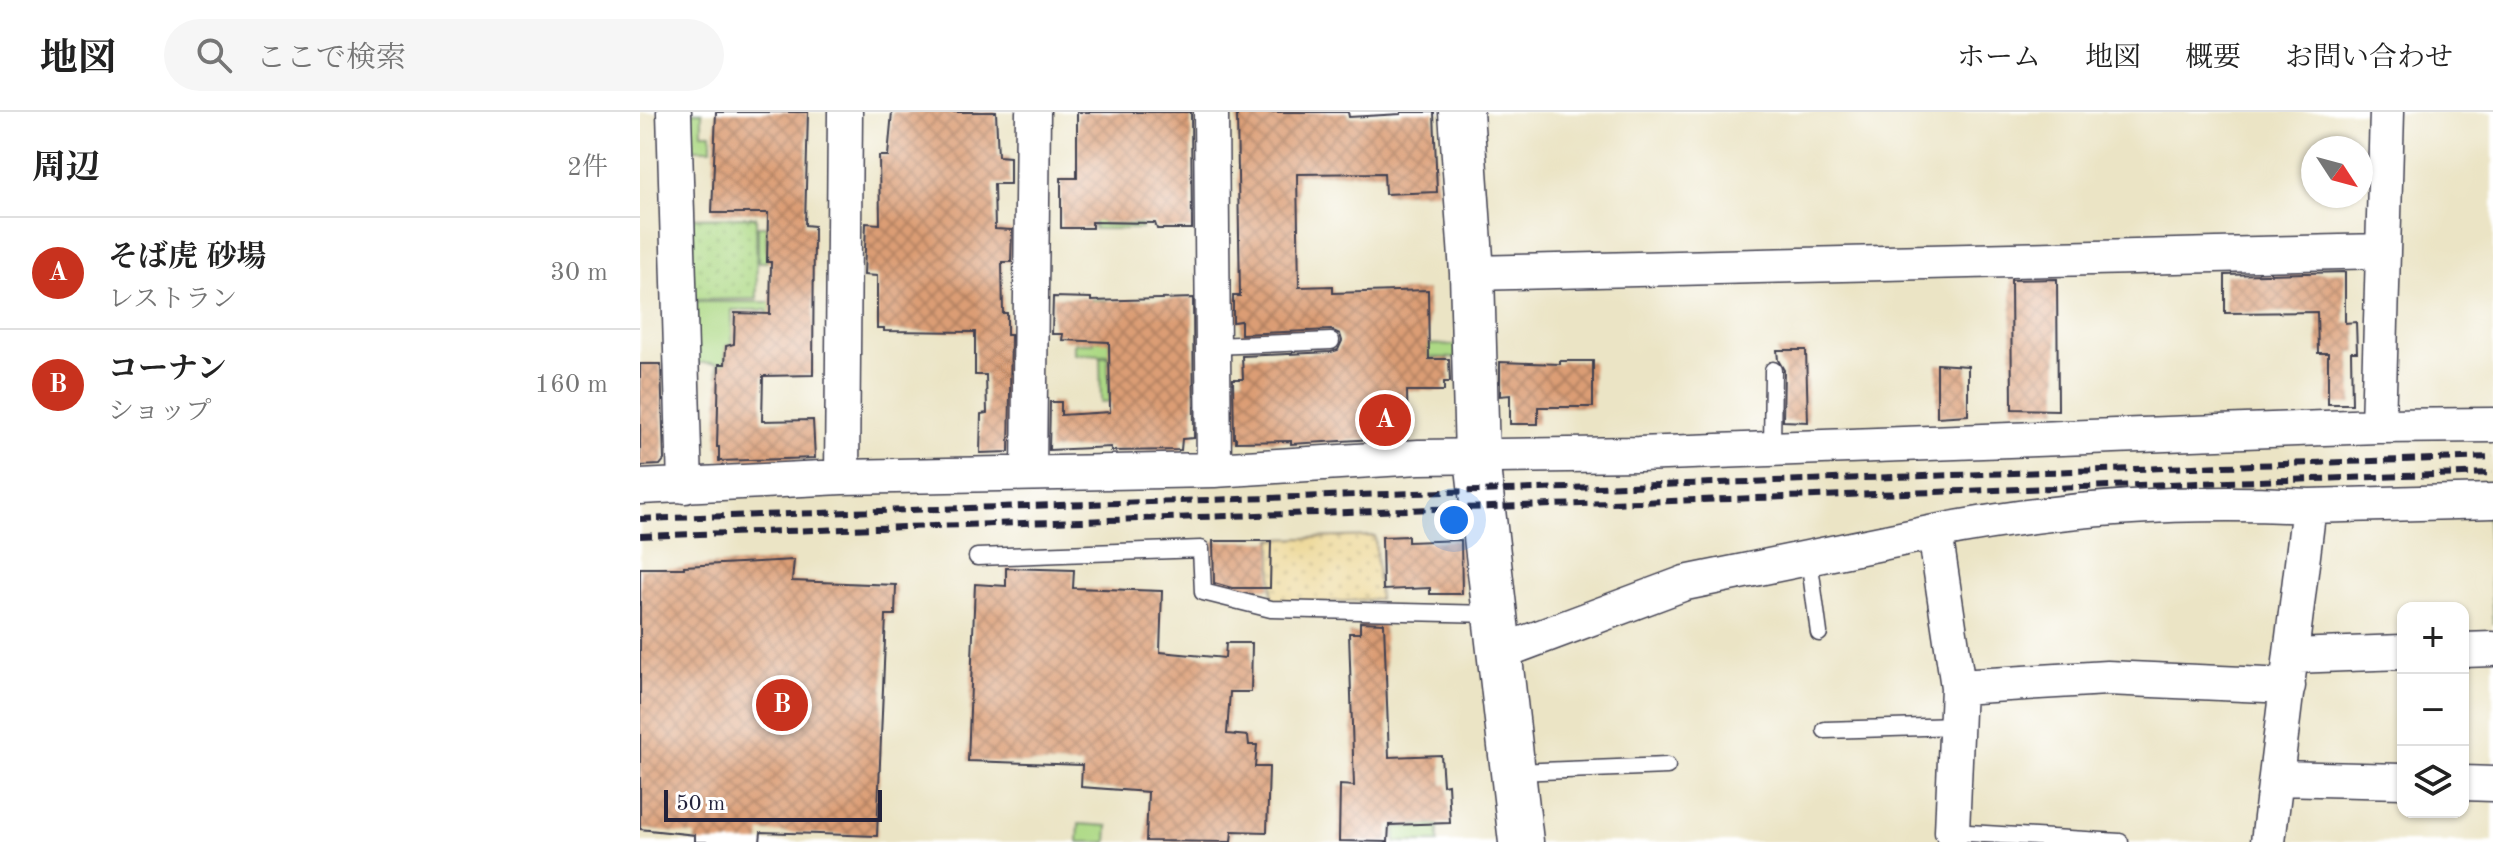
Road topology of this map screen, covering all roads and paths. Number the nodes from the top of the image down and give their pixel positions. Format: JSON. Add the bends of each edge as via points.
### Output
{"nodes":[{"id":1,"x":674,"y":112,"type":"edge"},
{"id":2,"x":845,"y":112,"type":"edge"},
{"id":3,"x":1033,"y":112,"type":"edge"},
{"id":4,"x":1211,"y":112,"type":"edge"},
{"id":5,"x":1461,"y":112,"type":"edge"},
{"id":6,"x":2387,"y":112,"type":"edge"},
{"id":7,"x":2382,"y":251,"type":"junction"},
{"id":8,"x":1472,"y":273,"type":"junction"},
{"id":9,"x":1331,"y":341,"type":"dead end"},
{"id":10,"x":1214,"y":346,"type":"junction"},
{"id":11,"x":1773,"y":370,"type":"dead end"},
{"id":12,"x":2493,"y":425,"type":"edge"},
{"id":13,"x":2378,"y":426,"type":"junction"},
{"id":14,"x":1772,"y":448,"type":"junction"},
{"id":15,"x":1477,"y":458,"type":"junction"},
{"id":16,"x":1214,"y":470,"type":"junction"},
{"id":17,"x":1029,"y":473,"type":"junction"},
{"id":18,"x":842,"y":477,"type":"junction"},
{"id":19,"x":685,"y":486,"type":"junction"},
{"id":20,"x":640,"y":487,"type":"edge"},
{"id":21,"x":2493,"y":501,"type":"edge"},
{"id":22,"x":2309,"y":506,"type":"junction"},
{"id":23,"x":1935,"y":532,"type":"junction"},
{"id":24,"x":977,"y":557,"type":"dead end"},
{"id":25,"x":1809,"y":558,"type":"junction"},
{"id":26,"x":1496,"y":633,"type":"junction"},
{"id":27,"x":1819,"y":633,"type":"dead end"},
{"id":28,"x":2493,"y":649,"type":"edge"},
{"id":29,"x":2469,"y":650,"type":"edge"},
{"id":30,"x":2397,"y":653,"type":"edge"},
{"id":31,"x":2290,"y":671,"type":"junction"},
{"id":32,"x":1958,"y":687,"type":"junction"},
{"id":33,"x":1957,"y":726,"type":"junction"},
{"id":34,"x":1825,"y":730,"type":"dead end"},
{"id":35,"x":1667,"y":766,"type":"dead end"},
{"id":36,"x":1513,"y":772,"type":"junction"},
{"id":37,"x":2276,"y":778,"type":"junction"},
{"id":38,"x":2397,"y":781,"type":"edge"},
{"id":39,"x":2469,"y":783,"type":"edge"},
{"id":40,"x":2493,"y":784,"type":"edge"},
{"id":41,"x":1952,"y":832,"type":"joint"},
{"id":42,"x":1521,"y":842,"type":"edge"},
{"id":43,"x":2120,"y":842,"type":"edge"},
{"id":44,"x":2268,"y":842,"type":"edge"}],
"edges":[{"from":1,"to":19,"type":"street"},
{"from":2,"to":18,"type":"street"},
{"from":3,"to":17,"type":"street"},
{"from":4,"to":10,"type":"street"},
{"from":5,"to":8,"type":"street"},
{"from":6,"to":7,"type":"street"},
{"from":7,"to":8,"type":"street"},
{"from":7,"to":13,"type":"street"},
{"from":8,"to":15,"type":"street"},
{"from":9,"to":10,"type":"lane"},
{"from":10,"to":16,"type":"street"},
{"from":11,"to":14,"type":"lane"},
{"from":12,"to":13,"type":"street"},
{"from":13,"to":14,"type":"street"},
{"from":14,"to":15,"type":"street"},
{"from":15,"to":16,"type":"street"},
{"from":15,"to":26,"type":"street"},
{"from":16,"to":17,"type":"street"},
{"from":17,"to":18,"type":"street"},
{"from":18,"to":19,"type":"street"},
{"from":19,"to":20,"type":"street"},
{"from":21,"to":22,"type":"street"},
{"from":22,"to":23,"type":"street","via":[[2113,509]]},
{"from":22,"to":31,"type":"street"},
{"from":23,"to":25,"type":"street"},
{"from":23,"to":32,"type":"street"},
{"from":24,"to":26,"type":"lane","via":[[1201,549],[1203,592],[1271,609]]},
{"from":25,"to":26,"type":"street","via":[[1685,583]]},
{"from":25,"to":27,"type":"lane"},
{"from":26,"to":36,"type":"street"},
{"from":28,"to":29,"type":"street"},
{"from":30,"to":31,"type":"street"},
{"from":31,"to":32,"type":"street"},
{"from":31,"to":37,"type":"street"},
{"from":32,"to":33,"type":"street"},
{"from":33,"to":34,"type":"lane"},
{"from":33,"to":41,"type":"street"},
{"from":35,"to":36,"type":"lane"},
{"from":36,"to":42,"type":"street"},
{"from":37,"to":38,"type":"street"},
{"from":37,"to":44,"type":"street"},
{"from":39,"to":40,"type":"street"},
{"from":41,"to":43,"type":"lane"}]}
